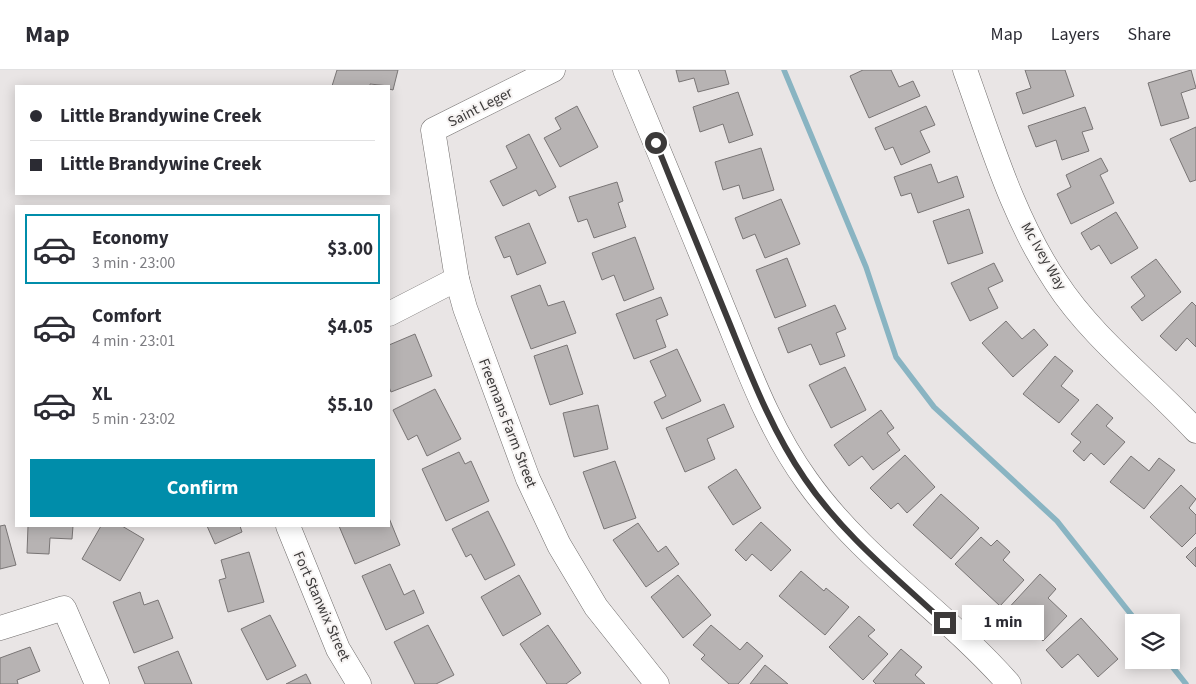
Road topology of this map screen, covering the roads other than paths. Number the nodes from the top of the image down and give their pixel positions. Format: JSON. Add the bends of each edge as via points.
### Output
{"nodes":[{"id":1,"x":553,"y":70,"type":"edge"},
{"id":2,"x":625,"y":70,"type":"edge"},
{"id":3,"x":965,"y":70,"type":"edge"},
{"id":4,"x":433,"y":130,"type":"joint"},
{"id":5,"x":457,"y":279,"type":"junction"},
{"id":6,"x":390,"y":313,"type":"edge"},
{"id":7,"x":1196,"y":431,"type":"edge"},
{"id":8,"x":288,"y":527,"type":"edge"},
{"id":9,"x":0,"y":628,"type":"edge"},
{"id":10,"x":97,"y":684,"type":"edge"},
{"id":11,"x":359,"y":684,"type":"edge"},
{"id":12,"x":657,"y":684,"type":"edge"},
{"id":13,"x":1009,"y":684,"type":"edge"}],
"edges":[{"from":1,"to":4,"type":"street","name":"Saint Leger"},
{"from":2,"to":13,"type":"street","via":[[753,381],[787,451],[811,487],[846,528]]},
{"from":3,"to":7,"type":"street","name":"Mc Ivey Way","via":[[1002,175],[1027,231],[1056,283],[1088,323]]},
{"from":4,"to":5,"type":"street","name":"Freemans Farm Street"},
{"from":5,"to":6,"type":"street"},
{"from":5,"to":12,"type":"street","name":"Freemans Farm Street","via":[[528,479],[559,545],[596,607]]},
{"from":8,"to":11,"type":"street","name":"Fort Stanwix Street","via":[[338,649]]},
{"from":9,"to":10,"type":"street","via":[[64,608]]}]}
